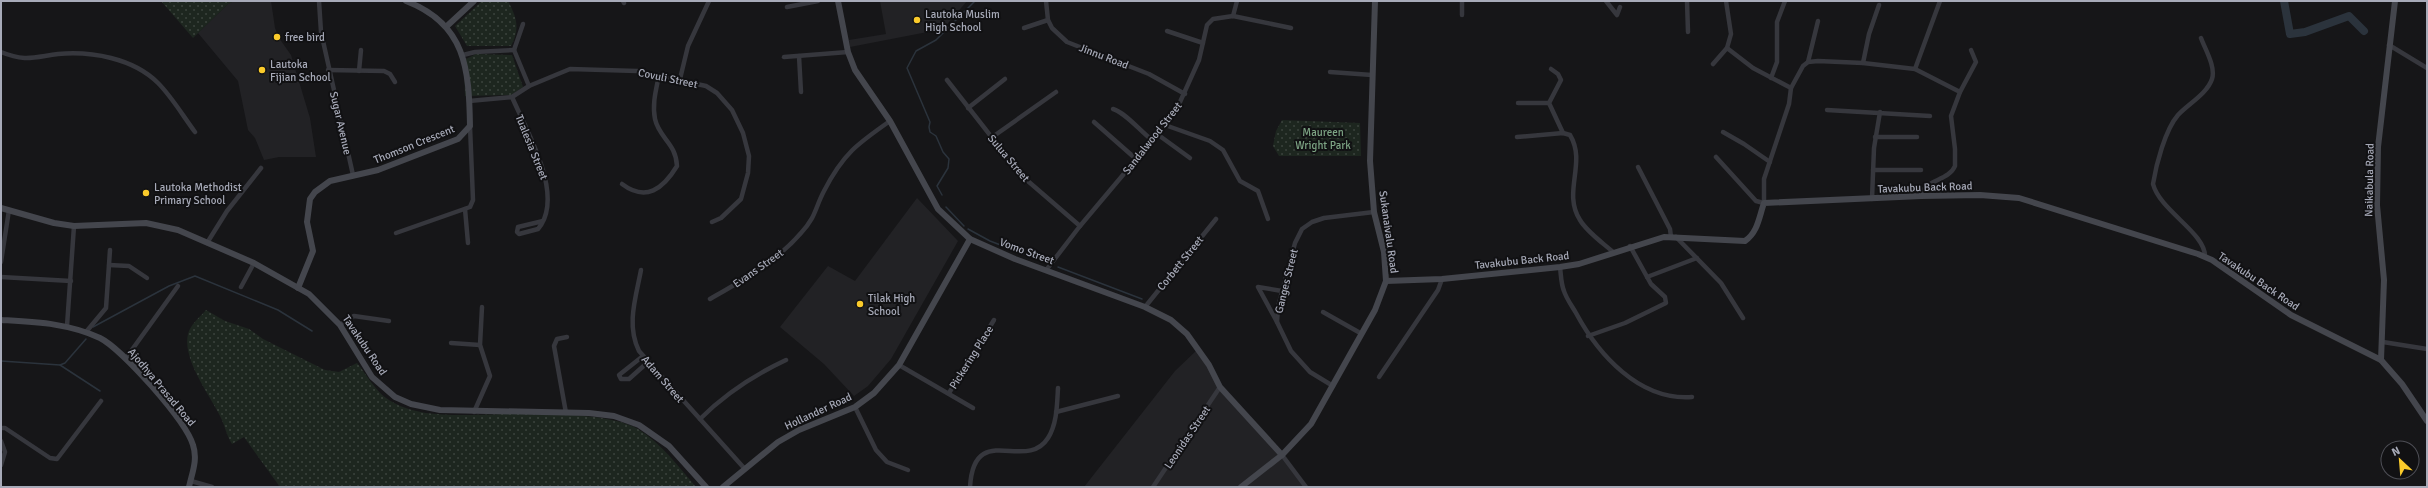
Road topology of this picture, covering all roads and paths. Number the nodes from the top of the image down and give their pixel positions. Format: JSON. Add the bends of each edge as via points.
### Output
{"nodes":[{"id":1,"x":319,"y":1,"type":"edge"},
{"id":2,"x":406,"y":1,"type":"edge"},
{"id":3,"x":474,"y":1,"type":"edge"},
{"id":4,"x":709,"y":1,"type":"edge"},
{"id":5,"x":818,"y":1,"type":"edge"},
{"id":6,"x":838,"y":1,"type":"edge"},
{"id":7,"x":1046,"y":1,"type":"edge"},
{"id":8,"x":1237,"y":1,"type":"edge"},
{"id":9,"x":1375,"y":1,"type":"edge"},
{"id":10,"x":1462,"y":1,"type":"edge"},
{"id":11,"x":1606,"y":1,"type":"edge"},
{"id":12,"x":1687,"y":1,"type":"edge"},
{"id":13,"x":1726,"y":1,"type":"edge"},
{"id":14,"x":1785,"y":1,"type":"edge"},
{"id":15,"x":1940,"y":1,"type":"edge"},
{"id":16,"x":2395,"y":1,"type":"edge"},
{"id":17,"x":1879,"y":5,"type":"dead end"},
{"id":18,"x":787,"y":7,"type":"dead end"},
{"id":19,"x":1620,"y":7,"type":"dead end"},
{"id":20,"x":1462,"y":15,"type":"dead end"},
{"id":21,"x":1233,"y":16,"type":"junction"},
{"id":22,"x":1048,"y":20,"type":"junction"},
{"id":23,"x":1818,"y":21,"type":"dead end"},
{"id":24,"x":523,"y":24,"type":"dead end"},
{"id":25,"x":447,"y":26,"type":"junction"},
{"id":26,"x":1024,"y":28,"type":"dead end"},
{"id":27,"x":1291,"y":28,"type":"dead end"},
{"id":28,"x":1167,"y":31,"type":"dead end"},
{"id":29,"x":1688,"y":32,"type":"dead end"},
{"id":30,"x":2201,"y":38,"type":"dead end"},
{"id":31,"x":1203,"y":43,"type":"junction"},
{"id":32,"x":2389,"y":45,"type":"junction"},
{"id":33,"x":1727,"y":48,"type":"junction"},
{"id":34,"x":361,"y":50,"type":"dead end"},
{"id":35,"x":514,"y":50,"type":"junction"},
{"id":36,"x":1971,"y":50,"type":"dead end"},
{"id":37,"x":1,"y":52,"type":"edge"},
{"id":38,"x":848,"y":52,"type":"junction"},
{"id":39,"x":463,"y":55,"type":"junction"},
{"id":40,"x":784,"y":56,"type":"dead end"},
{"id":41,"x":798,"y":56,"type":"junction"},
{"id":42,"x":1808,"y":62,"type":"junction"},
{"id":43,"x":1863,"y":63,"type":"junction"},
{"id":44,"x":1713,"y":64,"type":"dead end"},
{"id":45,"x":2427,"y":68,"type":"edge"},
{"id":46,"x":1551,"y":69,"type":"dead end"},
{"id":47,"x":1915,"y":69,"type":"junction"},
{"id":48,"x":328,"y":70,"type":"junction"},
{"id":49,"x":359,"y":71,"type":"junction"},
{"id":50,"x":1330,"y":72,"type":"dead end"},
{"id":51,"x":660,"y":75,"type":"junction"},
{"id":52,"x":1372,"y":75,"type":"junction"},
{"id":53,"x":1772,"y":78,"type":"junction"},
{"id":54,"x":680,"y":79,"type":"junction"},
{"id":55,"x":1005,"y":79,"type":"dead end"},
{"id":56,"x":947,"y":80,"type":"dead end"},
{"id":57,"x":395,"y":82,"type":"dead end"},
{"id":58,"x":529,"y":86,"type":"junction"},
{"id":59,"x":1791,"y":88,"type":"junction"},
{"id":60,"x":801,"y":92,"type":"dead end"},
{"id":61,"x":1056,"y":92,"type":"dead end"},
{"id":62,"x":1960,"y":92,"type":"junction"},
{"id":63,"x":1185,"y":94,"type":"junction"},
{"id":64,"x":512,"y":97,"type":"junction"},
{"id":65,"x":469,"y":101,"type":"junction"},
{"id":66,"x":1549,"y":102,"type":"junction"},
{"id":67,"x":1518,"y":103,"type":"dead end"},
{"id":68,"x":968,"y":108,"type":"junction"},
{"id":69,"x":1113,"y":109,"type":"dead end"},
{"id":70,"x":1827,"y":110,"type":"dead end"},
{"id":71,"x":1880,"y":112,"type":"junction"},
{"id":72,"x":1930,"y":116,"type":"dead end"},
{"id":73,"x":890,"y":121,"type":"junction"},
{"id":74,"x":1094,"y":122,"type":"dead end"},
{"id":75,"x":1165,"y":125,"type":"junction"},
{"id":76,"x":470,"y":126,"type":"junction"},
{"id":77,"x":195,"y":132,"type":"dead end"},
{"id":78,"x":1723,"y":132,"type":"dead end"},
{"id":79,"x":1563,"y":133,"type":"junction"},
{"id":80,"x":1157,"y":134,"type":"junction"},
{"id":81,"x":1517,"y":137,"type":"dead end"},
{"id":82,"x":1875,"y":137,"type":"junction"},
{"id":83,"x":1917,"y":137,"type":"dead end"},
{"id":84,"x":991,"y":138,"type":"junction"},
{"id":85,"x":1152,"y":140,"type":"junction"},
{"id":86,"x":1716,"y":157,"type":"dead end"},
{"id":87,"x":1190,"y":158,"type":"dead end"},
{"id":88,"x":1136,"y":159,"type":"junction"},
{"id":89,"x":1770,"y":162,"type":"junction"},
{"id":90,"x":1638,"y":167,"type":"dead end"},
{"id":91,"x":261,"y":168,"type":"dead end"},
{"id":92,"x":1873,"y":170,"type":"junction"},
{"id":93,"x":1921,"y":170,"type":"dead end"},
{"id":94,"x":353,"y":175,"type":"junction"},
{"id":95,"x":622,"y":184,"type":"dead end"},
{"id":96,"x":1921,"y":196,"type":"junction"},
{"id":97,"x":1872,"y":199,"type":"junction"},
{"id":98,"x":1764,"y":203,"type":"junction"},
{"id":99,"x":1,"y":208,"type":"edge"},
{"id":100,"x":466,"y":209,"type":"junction"},
{"id":101,"x":8,"y":210,"type":"junction"},
{"id":102,"x":1374,"y":212,"type":"junction"},
{"id":103,"x":1268,"y":218,"type":"dead end"},
{"id":104,"x":1216,"y":219,"type":"dead end"},
{"id":105,"x":543,"y":221,"type":"junction"},
{"id":106,"x":712,"y":222,"type":"dead end"},
{"id":107,"x":74,"y":226,"type":"junction"},
{"id":108,"x":1080,"y":226,"type":"junction"},
{"id":109,"x":396,"y":233,"type":"dead end"},
{"id":110,"x":1674,"y":237,"type":"junction"},
{"id":111,"x":970,"y":239,"type":"junction"},
{"id":112,"x":207,"y":243,"type":"junction"},
{"id":113,"x":468,"y":243,"type":"dead end"},
{"id":114,"x":1630,"y":246,"type":"junction"},
{"id":115,"x":110,"y":250,"type":"dead end"},
{"id":116,"x":1613,"y":252,"type":"junction"},
{"id":117,"x":2205,"y":257,"type":"junction"},
{"id":118,"x":1697,"y":258,"type":"junction"},
{"id":119,"x":1,"y":262,"type":"edge"},
{"id":120,"x":254,"y":263,"type":"junction"},
{"id":121,"x":109,"y":265,"type":"junction"},
{"id":122,"x":1560,"y":267,"type":"junction"},
{"id":123,"x":1047,"y":269,"type":"junction"},
{"id":124,"x":641,"y":270,"type":"dead end"},
{"id":125,"x":1,"y":276,"type":"edge"},
{"id":126,"x":147,"y":278,"type":"dead end"},
{"id":127,"x":1647,"y":278,"type":"junction"},
{"id":128,"x":1442,"y":279,"type":"junction"},
{"id":129,"x":71,"y":281,"type":"junction"},
{"id":130,"x":1386,"y":281,"type":"junction"},
{"id":131,"x":178,"y":286,"type":"dead end"},
{"id":132,"x":241,"y":287,"type":"dead end"},
{"id":133,"x":298,"y":288,"type":"junction"},
{"id":134,"x":1282,"y":291,"type":"junction"},
{"id":135,"x":710,"y":300,"type":"dead end"},
{"id":136,"x":482,"y":307,"type":"dead end"},
{"id":137,"x":1145,"y":307,"type":"junction"},
{"id":138,"x":1323,"y":312,"type":"dead end"},
{"id":139,"x":1743,"y":318,"type":"dead end"},
{"id":140,"x":1,"y":320,"type":"edge"},
{"id":141,"x":994,"y":320,"type":"dead end"},
{"id":142,"x":389,"y":321,"type":"dead end"},
{"id":143,"x":1277,"y":322,"type":"junction"},
{"id":144,"x":340,"y":324,"type":"junction"},
{"id":145,"x":67,"y":326,"type":"junction"},
{"id":146,"x":86,"y":332,"type":"junction"},
{"id":147,"x":1362,"y":334,"type":"junction"},
{"id":148,"x":567,"y":336,"type":"dead end"},
{"id":149,"x":1588,"y":336,"type":"junction"},
{"id":150,"x":2383,"y":342,"type":"junction"},
{"id":151,"x":450,"y":343,"type":"dead end"},
{"id":152,"x":480,"y":345,"type":"junction"},
{"id":153,"x":2427,"y":349,"type":"edge"},
{"id":154,"x":643,"y":356,"type":"junction"},
{"id":155,"x":126,"y":358,"type":"junction"},
{"id":156,"x":786,"y":360,"type":"dead end"},
{"id":157,"x":2381,"y":360,"type":"junction"},
{"id":158,"x":648,"y":362,"type":"junction"},
{"id":159,"x":899,"y":364,"type":"junction"},
{"id":160,"x":1378,"y":377,"type":"dead end"},
{"id":161,"x":1333,"y":386,"type":"junction"},
{"id":162,"x":1220,"y":387,"type":"junction"},
{"id":163,"x":1058,"y":388,"type":"dead end"},
{"id":164,"x":949,"y":393,"type":"junction"},
{"id":165,"x":1118,"y":396,"type":"dead end"},
{"id":166,"x":1692,"y":397,"type":"dead end"},
{"id":167,"x":101,"y":401,"type":"dead end"},
{"id":168,"x":855,"y":407,"type":"junction"},
{"id":169,"x":973,"y":408,"type":"dead end"},
{"id":170,"x":474,"y":412,"type":"junction"},
{"id":171,"x":1056,"y":412,"type":"junction"},
{"id":172,"x":566,"y":413,"type":"junction"},
{"id":173,"x":700,"y":419,"type":"junction"},
{"id":174,"x":2427,"y":420,"type":"edge"},
{"id":175,"x":1,"y":428,"type":"edge"},
{"id":176,"x":1,"y":441,"type":"edge"},
{"id":177,"x":1282,"y":456,"type":"junction"},
{"id":178,"x":1,"y":465,"type":"edge"},
{"id":179,"x":744,"y":468,"type":"junction"},
{"id":180,"x":908,"y":470,"type":"dead end"},
{"id":181,"x":190,"y":484,"type":"edge"},
{"id":182,"x":212,"y":487,"type":"edge"},
{"id":183,"x":706,"y":487,"type":"edge"},
{"id":184,"x":722,"y":487,"type":"edge"},
{"id":185,"x":970,"y":487,"type":"edge"},
{"id":186,"x":1153,"y":487,"type":"edge"},
{"id":187,"x":1241,"y":487,"type":"edge"},
{"id":188,"x":1306,"y":487,"type":"edge"}],
"edges":[{"from":1,"to":48,"type":"street","name":"Sugar Avenue","via":[[319,20]]},
{"from":2,"to":25,"type":"main road","name":"Thomson Crescent","via":[[421,7]]},
{"from":3,"to":25,"type":"main road"},
{"from":4,"to":54,"type":"street","via":[[688,46]]},
{"from":5,"to":18,"type":"street"},
{"from":6,"to":38,"type":"main road","name":"Vomo Street"},
{"from":7,"to":22,"type":"street"},
{"from":8,"to":21,"type":"street"},
{"from":9,"to":52,"type":"main road","name":"Sukanaivalu Road"},
{"from":10,"to":20,"type":"street"},
{"from":11,"to":19,"type":"street","via":[[1617,15]]},
{"from":12,"to":29,"type":"street"},
{"from":13,"to":33,"type":"street","via":[[1731,34]]},
{"from":14,"to":53,"type":"street","via":[[1777,22],[1777,62]]},
{"from":15,"to":47,"type":"street"},
{"from":16,"to":32,"type":"main road","name":"Naikabula Road"},
{"from":17,"to":43,"type":"street","via":[[1870,28]]},
{"from":21,"to":27,"type":"street","name":"Sandalwood Street"},
{"from":21,"to":31,"type":"street","name":"Sandalwood Street","via":[[1220,16],[1207,25]]},
{"from":22,"to":26,"type":"street"},
{"from":22,"to":63,"type":"street","name":"Jinnu Road","via":[[1052,28],[1067,42],[1149,74]]},
{"from":23,"to":42,"type":"street"},
{"from":24,"to":35,"type":"street"},
{"from":25,"to":39,"type":"main road","name":"Thomson Crescent"},
{"from":28,"to":31,"type":"street"},
{"from":30,"to":117,"type":"street","via":[[2212,79],[2170,127],[2153,184],[2167,207],[2198,238]]},
{"from":31,"to":63,"type":"street","name":"Sandalwood Street"},
{"from":32,"to":45,"type":"street"},
{"from":32,"to":150,"type":"main road","name":"Naikabula Road","via":[[2378,147],[2377,190],[2379,243],[2384,280]]},
{"from":33,"to":44,"type":"street"},
{"from":33,"to":53,"type":"street","via":[[1753,68]]},
{"from":34,"to":49,"type":"street"},
{"from":35,"to":39,"type":"street"},
{"from":35,"to":58,"type":"street"},
{"from":36,"to":62,"type":"street","via":[[1976,62]]},
{"from":37,"to":77,"type":"street","via":[[17,58],[32,59],[57,54],[92,54],[122,62],[160,84]]},
{"from":38,"to":41,"type":"street"},
{"from":38,"to":73,"type":"main road","name":"Vomo Street","via":[[855,70]]},
{"from":39,"to":65,"type":"main road","name":"Thomson Crescent"},
{"from":40,"to":41,"type":"street"},
{"from":41,"to":60,"type":"street"},
{"from":42,"to":43,"type":"street"},
{"from":42,"to":59,"type":"street"},
{"from":43,"to":47,"type":"street"},
{"from":46,"to":66,"type":"street","via":[[1561,80]]},
{"from":47,"to":62,"type":"street"},
{"from":48,"to":49,"type":"street"},
{"from":48,"to":94,"type":"street","name":"Sugar Avenue"},
{"from":49,"to":57,"type":"street","via":[[388,72]]},
{"from":50,"to":52,"type":"street"},
{"from":51,"to":54,"type":"street","name":"Covuli Street"},
{"from":51,"to":58,"type":"street","name":"Covuli Street","via":[[620,70],[570,69]]},
{"from":51,"to":95,"type":"street","via":[[653,102],[655,120],[674,150],[677,166],[662,185],[646,194],[632,192]]},
{"from":52,"to":102,"type":"main road","name":"Sukanaivalu Road","via":[[1370,161]]},
{"from":53,"to":59,"type":"street"},
{"from":54,"to":106,"type":"street","name":"Covuli Street","via":[[706,86],[717,93],[732,110],[748,149],[748,173],[741,199],[721,218]]},
{"from":55,"to":68,"type":"street"},
{"from":56,"to":68,"type":"street","name":"Sulua Street"},
{"from":58,"to":64,"type":"street","name":"Covuli Street"},
{"from":59,"to":89,"type":"street","via":[[1789,104]]},
{"from":61,"to":84,"type":"street"},
{"from":62,"to":96,"type":"street","via":[[1951,116],[1956,149],[1955,166],[1948,175],[1925,187]]},
{"from":63,"to":75,"type":"street","name":"Sandalwood Street"},
{"from":64,"to":65,"type":"street","name":"Covuli Street"},
{"from":64,"to":105,"type":"street","name":"Tualesia Street","via":[[546,178],[548,197]]},
{"from":65,"to":76,"type":"main road","name":"Thomson Crescent"},
{"from":66,"to":67,"type":"street"},
{"from":66,"to":79,"type":"street"},
{"from":68,"to":84,"type":"street","name":"Sulua Street"},
{"from":69,"to":85,"type":"street","via":[[1122,112]]},
{"from":70,"to":71,"type":"street"},
{"from":71,"to":72,"type":"street"},
{"from":71,"to":82,"type":"street"},
{"from":73,"to":111,"type":"main road","name":"Vomo Street","via":[[938,209]]},
{"from":73,"to":135,"type":"street","name":"Evans Street","via":[[853,147],[846,155],[823,193],[816,214],[784,252]]},
{"from":74,"to":88,"type":"street"},
{"from":75,"to":80,"type":"street","name":"Sandalwood Street"},
{"from":75,"to":103,"type":"street","via":[[1210,142],[1223,150],[1240,181],[1258,191]]},
{"from":76,"to":94,"type":"main road","name":"Thomson Crescent","via":[[458,139],[378,170]]},
{"from":76,"to":100,"type":"street","via":[[474,200]]},
{"from":78,"to":89,"type":"street"},
{"from":79,"to":81,"type":"street"},
{"from":79,"to":116,"type":"street","via":[[1570,135],[1578,153],[1572,187],[1575,211],[1581,222]]},
{"from":80,"to":85,"type":"street","name":"Sandalwood Street"},
{"from":80,"to":87,"type":"street"},
{"from":82,"to":83,"type":"street"},
{"from":82,"to":92,"type":"street"},
{"from":84,"to":108,"type":"street","name":"Sulua Street","via":[[1022,176]]},
{"from":85,"to":88,"type":"street","name":"Sandalwood Street"},
{"from":86,"to":98,"type":"street","via":[[1756,201]]},
{"from":88,"to":108,"type":"street","name":"Sandalwood Street"},
{"from":89,"to":98,"type":"street","via":[[1764,179]]},
{"from":90,"to":110,"type":"street"},
{"from":91,"to":112,"type":"street","via":[[227,211]]},
{"from":92,"to":93,"type":"street"},
{"from":92,"to":97,"type":"street"},
{"from":94,"to":133,"type":"main road","name":"Thomson Crescent","via":[[330,181],[310,199],[307,222],[313,251]]},
{"from":96,"to":97,"type":"main road","name":"Tavakubu Back Road"},
{"from":96,"to":117,"type":"main road","name":"Tavakubu Back Road","via":[[1980,195],[2019,198]]},
{"from":97,"to":98,"type":"main road","name":"Tavakubu Back Road"},
{"from":98,"to":110,"type":"main road","name":"Tavakubu Back Road","via":[[1756,229],[1745,241]]},
{"from":99,"to":101,"type":"main road","name":"Tavakubu Road"},
{"from":100,"to":109,"type":"street"},
{"from":100,"to":113,"type":"street"},
{"from":101,"to":107,"type":"main road","name":"Tavakubu Road"},
{"from":101,"to":119,"type":"street"},
{"from":102,"to":130,"type":"main road","name":"Sukanaivalu Road","via":[[1384,252]]},
{"from":102,"to":134,"type":"street","name":"Ganges Street","via":[[1324,218],[1312,222],[1302,230],[1295,244]]},
{"from":104,"to":137,"type":"street","name":"Corbett Street"},
{"from":105,"to":105,"type":"street","via":[[518,227],[517,232],[519,234],[538,229]]},
{"from":107,"to":112,"type":"main road","name":"Tavakubu Road","via":[[146,223],[178,230]]},
{"from":107,"to":129,"type":"street"},
{"from":108,"to":123,"type":"street","name":"Sandalwood Street"},
{"from":110,"to":114,"type":"main road","name":"Tavakubu Back Road"},
{"from":110,"to":118,"type":"street"},
{"from":111,"to":123,"type":"main road","name":"Vomo Street","via":[[1015,259]]},
{"from":111,"to":159,"type":"main road","name":"Hollander Road"},
{"from":112,"to":120,"type":"main road","name":"Tavakubu Road"},
{"from":114,"to":116,"type":"main road","name":"Tavakubu Back Road"},
{"from":114,"to":127,"type":"street"},
{"from":115,"to":121,"type":"street"},
{"from":116,"to":122,"type":"main road","name":"Tavakubu Back Road","via":[[1579,264]]},
{"from":117,"to":157,"type":"main road","name":"Tavakubu Back Road","via":[[2291,315]]},
{"from":118,"to":127,"type":"street"},
{"from":118,"to":139,"type":"street","via":[[1721,283]]},
{"from":120,"to":132,"type":"street"},
{"from":120,"to":133,"type":"main road","name":"Tavakubu Road"},
{"from":121,"to":126,"type":"street","via":[[129,266]]},
{"from":121,"to":146,"type":"street","via":[[106,308]]},
{"from":122,"to":128,"type":"main road","name":"Tavakubu Back Road"},
{"from":122,"to":149,"type":"street","via":[[1564,292]]},
{"from":123,"to":137,"type":"main road","name":"Vomo Street"},
{"from":124,"to":154,"type":"street","name":"Adam Street","via":[[632,320],[633,339]]},
{"from":125,"to":129,"type":"street"},
{"from":127,"to":149,"type":"street","via":[[1666,297],[1666,303],[1625,323]]},
{"from":128,"to":130,"type":"main road","name":"Tavakubu Back Road"},
{"from":128,"to":160,"type":"street","via":[[1438,290]]},
{"from":129,"to":145,"type":"street"},
{"from":130,"to":147,"type":"main road","name":"Sukanaivalu Road","via":[[1376,310]]},
{"from":131,"to":155,"type":"street"},
{"from":133,"to":144,"type":"main road","name":"Tavakubu Road","via":[[309,294]]},
{"from":134,"to":143,"type":"street","name":"Ganges Street"},
{"from":134,"to":143,"type":"street","via":[[1258,287]]},
{"from":136,"to":152,"type":"street"},
{"from":137,"to":162,"type":"main road","name":"Vomo Street","via":[[1171,320],[1187,334],[1209,365]]},
{"from":138,"to":147,"type":"street"},
{"from":140,"to":145,"type":"main road","name":"Ajodhya Prasad Road"},
{"from":141,"to":164,"type":"street","name":"Pickering Place"},
{"from":142,"to":144,"type":"street","via":[[354,316]]},
{"from":143,"to":161,"type":"street","name":"Ganges Street","via":[[1291,351],[1300,362],[1310,372]]},
{"from":144,"to":170,"type":"main road","name":"Tavakubu Road","via":[[372,378],[395,397],[411,404],[440,410]]},
{"from":145,"to":146,"type":"main road","name":"Ajodhya Prasad Road"},
{"from":146,"to":155,"type":"main road","name":"Ajodhya Prasad Road","via":[[101,338]]},
{"from":147,"to":161,"type":"main road","name":"Sukanaivalu Road"},
{"from":148,"to":172,"type":"street","via":[[557,339],[554,346]]},
{"from":149,"to":166,"type":"street","via":[[1598,345],[1610,363],[1629,377],[1671,396]]},
{"from":150,"to":153,"type":"street"},
{"from":150,"to":157,"type":"main road","name":"Naikabula Road"},
{"from":151,"to":152,"type":"street"},
{"from":152,"to":170,"type":"street","via":[[490,376]]},
{"from":154,"to":158,"type":"street","name":"Adam Street"},
{"from":154,"to":158,"type":"street","via":[[619,375],[621,379],[629,379]]},
{"from":155,"to":181,"type":"main road","name":"Ajodhya Prasad Road","via":[[188,433],[196,456]]},
{"from":156,"to":173,"type":"street","via":[[730,393]]},
{"from":157,"to":174,"type":"main road","name":"Tavakubu Back Road","via":[[2402,384]]},
{"from":158,"to":173,"type":"street","name":"Adam Street"},
{"from":159,"to":164,"type":"street"},
{"from":159,"to":168,"type":"main road","name":"Hollander Road","via":[[874,393]]},
{"from":161,"to":177,"type":"main road","name":"Sukanaivalu Road","via":[[1311,424]]},
{"from":162,"to":177,"type":"main road","name":"Vomo Street"},
{"from":162,"to":186,"type":"street","name":"Leonidas Street"},
{"from":163,"to":171,"type":"street"},
{"from":164,"to":169,"type":"street"},
{"from":165,"to":171,"type":"street"},
{"from":167,"to":175,"type":"street","via":[[57,459],[50,458],[6,428]]},
{"from":168,"to":179,"type":"main road","name":"Hollander Road","via":[[799,430],[778,442]]},
{"from":168,"to":180,"type":"street","via":[[876,450],[887,462]]},
{"from":170,"to":172,"type":"main road","name":"Tavakubu Road"},
{"from":171,"to":185,"type":"street","via":[[1055,422],[1047,440],[1036,448],[1024,451],[989,451],[982,454],[973,464]]},
{"from":172,"to":183,"type":"main road","name":"Tavakubu Road","via":[[614,416],[639,425],[669,446]]},
{"from":173,"to":179,"type":"street","name":"Adam Street"},
{"from":176,"to":178,"type":"street","via":[[5,452]]},
{"from":177,"to":187,"type":"main road","name":"Sukanaivalu Road"},
{"from":177,"to":188,"type":"street"},
{"from":179,"to":184,"type":"main road","name":"Hollander Road"},
{"from":181,"to":182,"type":"street"}]}
